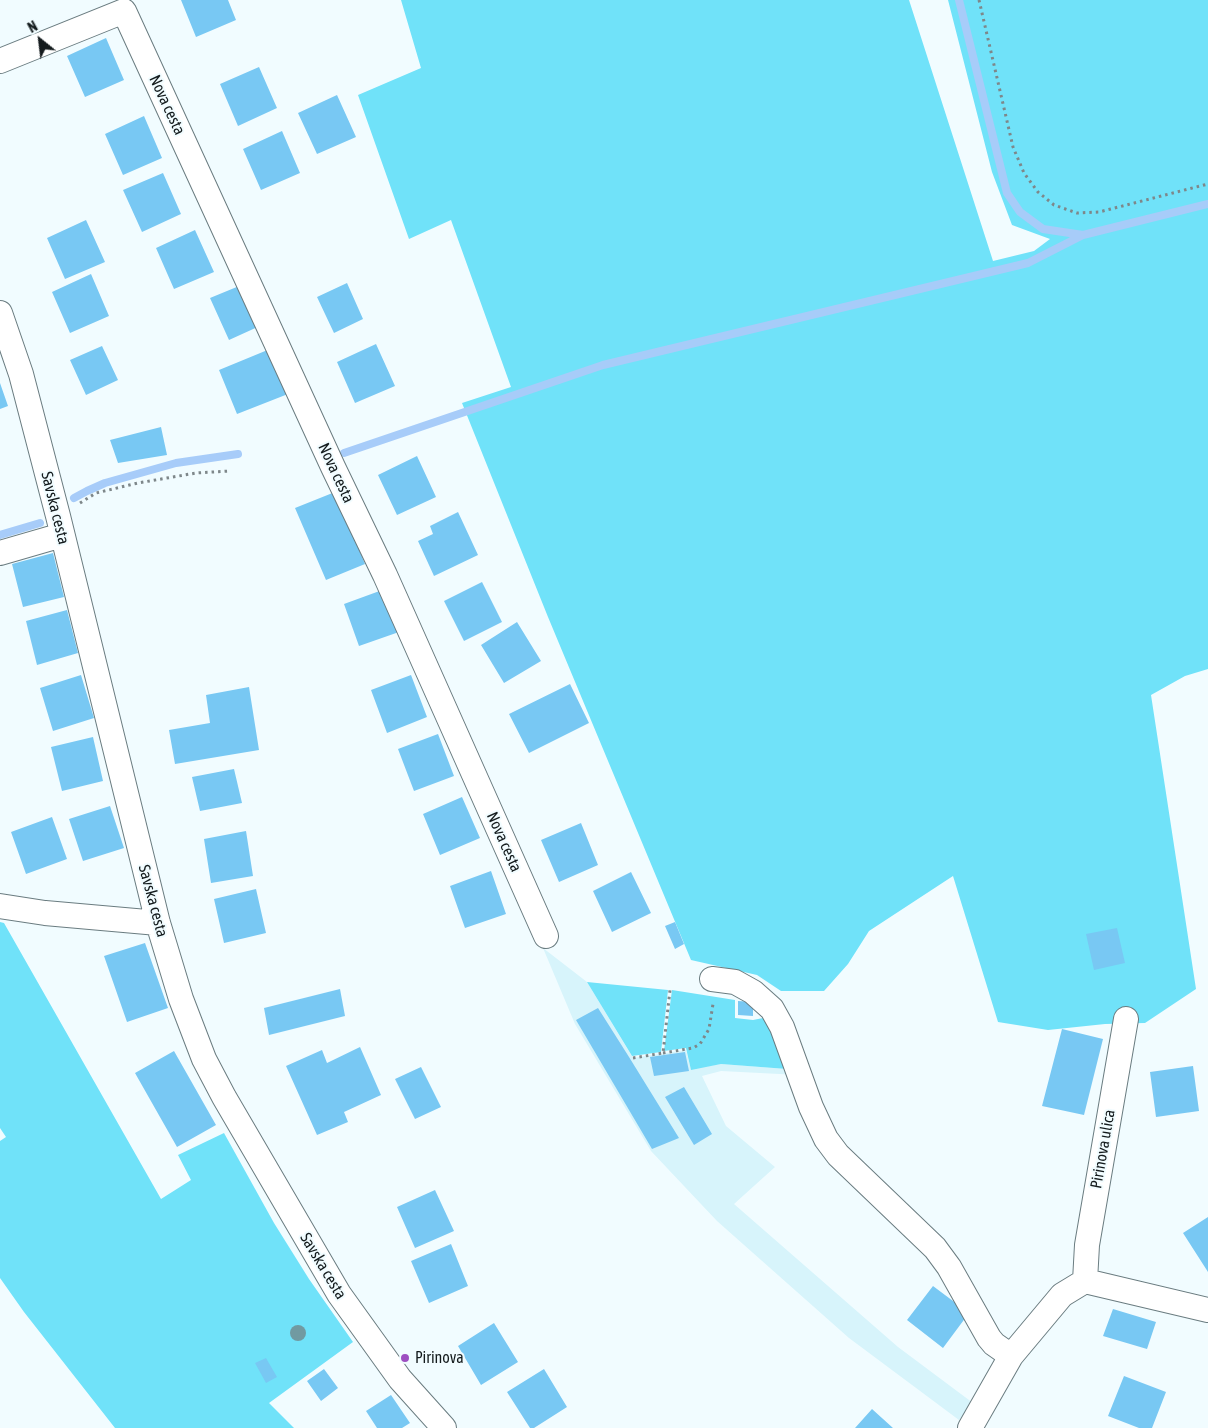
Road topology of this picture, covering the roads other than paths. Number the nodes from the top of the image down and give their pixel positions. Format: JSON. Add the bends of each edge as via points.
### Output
{"nodes":[{"id":1,"x":123,"y":6,"type":"edge"},
{"id":2,"x":0,"y":61,"type":"edge"},
{"id":3,"x":0,"y":313,"type":"edge"},
{"id":4,"x":60,"y":525,"type":"junction"},
{"id":5,"x":0,"y":553,"type":"edge"},
{"id":6,"x":0,"y":906,"type":"edge"},
{"id":7,"x":158,"y":923,"type":"junction"},
{"id":8,"x":546,"y":936,"type":"dead end"},
{"id":9,"x":713,"y":988,"type":"road end"},
{"id":10,"x":1126,"y":1018,"type":"dead end"},
{"id":11,"x":1085,"y":1281,"type":"junction"},
{"id":12,"x":1208,"y":1310,"type":"edge"},
{"id":13,"x":1011,"y":1356,"type":"junction"},
{"id":14,"x":444,"y":1428,"type":"edge"},
{"id":15,"x":970,"y":1428,"type":"edge"}],
"edges":[{"from":1,"to":2,"type":"street","name":"Nova cesta"},
{"from":1,"to":8,"type":"street","name":"Nova cesta","via":[[332,467],[385,575]]},
{"from":3,"to":4,"type":"street","name":"Savska cesta","via":[[21,374]]},
{"from":4,"to":5,"type":"street"},
{"from":4,"to":7,"type":"street","name":"Savska cesta"},
{"from":6,"to":7,"type":"street"},
{"from":7,"to":14,"type":"street","name":"Savska cesta","via":[[181,999],[204,1059],[224,1097],[339,1294],[400,1379]]},
{"from":9,"to":13,"type":"street","via":[[735,982],[753,992],[772,1009],[826,1139],[838,1155],[935,1248],[989,1338]]},
{"from":10,"to":11,"type":"street","name":"Pirinova ulica","via":[[1087,1244]]},
{"from":11,"to":12,"type":"street"},
{"from":11,"to":13,"type":"street","via":[[1062,1295]]},
{"from":13,"to":15,"type":"street"}]}
